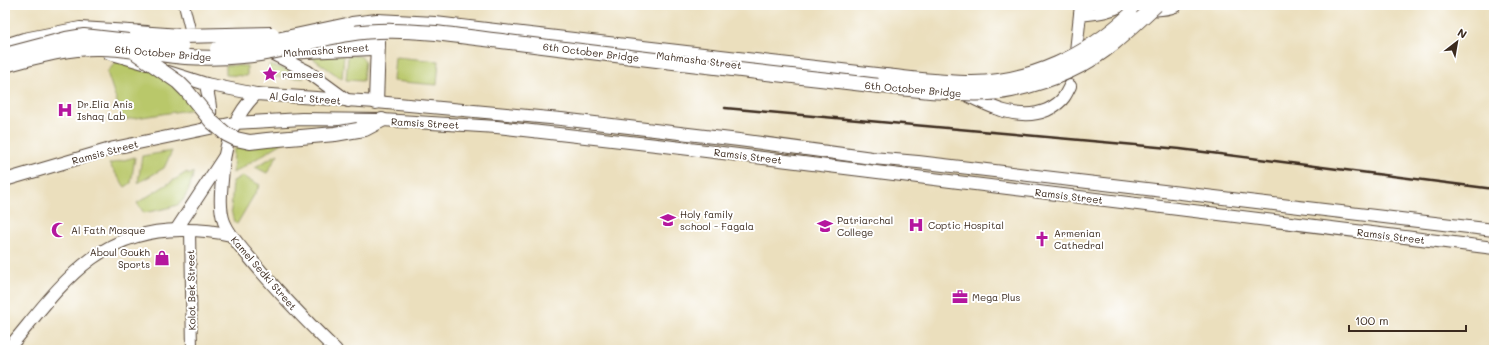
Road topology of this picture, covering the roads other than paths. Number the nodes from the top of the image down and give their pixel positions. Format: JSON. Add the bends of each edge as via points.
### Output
{"nodes":[{"id":1,"x":184,"y":5,"type":"edge"},
{"id":2,"x":1123,"y":5,"type":"edge"},
{"id":3,"x":1137,"y":5,"type":"edge"},
{"id":4,"x":1141,"y":5,"type":"edge"},
{"id":5,"x":1150,"y":5,"type":"edge"},
{"id":6,"x":1156,"y":5,"type":"edge"},
{"id":7,"x":1175,"y":5,"type":"edge"},
{"id":8,"x":1080,"y":10,"type":"edge"},
{"id":9,"x":117,"y":30,"type":"junction"},
{"id":10,"x":92,"y":36,"type":"junction"},
{"id":11,"x":192,"y":37,"type":"junction"},
{"id":12,"x":378,"y":43,"type":"junction"},
{"id":13,"x":5,"y":45,"type":"edge"},
{"id":14,"x":130,"y":50,"type":"junction"},
{"id":15,"x":1076,"y":52,"type":"dead end"},
{"id":16,"x":272,"y":54,"type":"junction"},
{"id":17,"x":5,"y":55,"type":"edge"},
{"id":18,"x":5,"y":65,"type":"edge"},
{"id":19,"x":784,"y":69,"type":"junction"},
{"id":20,"x":5,"y":71,"type":"edge"},
{"id":21,"x":186,"y":78,"type":"junction"},
{"id":22,"x":206,"y":84,"type":"junction"},
{"id":23,"x":1070,"y":86,"type":"dead end"},
{"id":24,"x":256,"y":94,"type":"junction"},
{"id":25,"x":348,"y":101,"type":"junction"},
{"id":26,"x":376,"y":102,"type":"junction"},
{"id":27,"x":382,"y":120,"type":"junction"},
{"id":28,"x":234,"y":123,"type":"junction"},
{"id":29,"x":206,"y":128,"type":"junction"},
{"id":30,"x":224,"y":156,"type":"junction"},
{"id":31,"x":5,"y":180,"type":"edge"},
{"id":32,"x":1422,"y":222,"type":"junction"},
{"id":33,"x":1494,"y":223,"type":"edge"},
{"id":34,"x":176,"y":230,"type":"junction"},
{"id":35,"x":190,"y":230,"type":"junction"},
{"id":36,"x":1494,"y":230,"type":"edge"},
{"id":37,"x":231,"y":235,"type":"junction"},
{"id":38,"x":1494,"y":248,"type":"edge"},
{"id":39,"x":7,"y":350,"type":"edge"},
{"id":40,"x":192,"y":350,"type":"edge"},
{"id":41,"x":336,"y":350,"type":"edge"}],
"edges":[{"from":1,"to":11,"type":"street"},
{"from":2,"to":8,"type":"main road","via":[[1102,13]]},
{"from":3,"to":7,"type":"highway","via":[[1159,9]]},
{"from":4,"to":10,"type":"highway","name":"6th October Bridge","bridge":true,"via":[[1105,37],[1071,58],[1033,73],[974,83],[954,83],[435,24],[377,21],[222,49]]},
{"from":5,"to":19,"type":"highway","bridge":true,"via":[[1100,50],[1054,75],[1026,84],[989,90],[952,90],[795,73]]},
{"from":6,"to":14,"type":"highway","name":"6th October Bridge","bridge":true,"via":[[1114,44],[1076,67],[1024,87],[976,94],[753,72],[436,33],[386,30],[349,34],[243,56],[195,57]]},
{"from":8,"to":15,"type":"main road"},
{"from":9,"to":11,"type":"main road","name":"Al Gala' Street"},
{"from":9,"to":13,"type":"main road","name":"Al Gala' Street","via":[[80,28]]},
{"from":9,"to":21,"type":"main road"},
{"from":10,"to":12,"type":"highway","bridge":true,"via":[[130,32],[181,36],[277,34]]},
{"from":10,"to":17,"type":"highway","name":"6th October Bridge","bridge":true,"via":[[66,38]]},
{"from":11,"to":16,"type":"main road","name":"Al Gala' Street"},
{"from":12,"to":16,"type":"main road","name":"Mahmasha Street","via":[[372,49],[363,50]]},
{"from":12,"to":19,"type":"main road","name":"Mahmasha Street","via":[[386,31],[399,27]]},
{"from":12,"to":26,"type":"highway"},
{"from":14,"to":18,"type":"highway","name":"6th October Bridge","bridge":true,"via":[[73,49]]},
{"from":14,"to":27,"type":"highway","bridge":true,"via":[[178,82],[212,122],[226,134],[250,142],[335,134],[366,128]]},
{"from":16,"to":25,"type":"main road","name":"Al Gala' Street","via":[[307,71]]},
{"from":19,"to":23,"type":"main road","name":"Mahmasha Street","via":[[948,87],[997,109],[1024,114],[1043,112],[1056,105]]},
{"from":20,"to":21,"type":"main road","name":"Al Gala' Street","via":[[74,52],[99,51],[141,61]]},
{"from":21,"to":22,"type":"main road","name":"Al Gala' Street"},
{"from":22,"to":24,"type":"main road","name":"Al Gala' Street"},
{"from":22,"to":29,"type":"main road","via":[[211,117]]},
{"from":24,"to":25,"type":"main road","name":"Al Gala' Street"},
{"from":24,"to":28,"type":"main road","name":"Kamel Sedki Street"},
{"from":25,"to":26,"type":"main road","name":"Ramsis Street"},
{"from":26,"to":32,"type":"main road","name":"Ramsis Street","via":[[561,119]]},
{"from":27,"to":28,"type":"main road","name":"Ramsis Street","via":[[302,119]]},
{"from":27,"to":38,"type":"main road","name":"Ramsis Street","via":[[497,127],[665,146]]},
{"from":28,"to":29,"type":"main road","name":"Ramsis Street"},
{"from":28,"to":30,"type":"main road","name":"Kamel Sedki Street"},
{"from":29,"to":31,"type":"main road","name":"Ramsis Street","via":[[114,148]]},
{"from":30,"to":34,"type":"main road"},
{"from":30,"to":37,"type":"main road","name":"Kamel Sedki Street","via":[[221,208],[224,222]]},
{"from":32,"to":33,"type":"main road"},
{"from":32,"to":36,"type":"main road","name":"Ramsis Street"},
{"from":34,"to":35,"type":"main road"},
{"from":34,"to":39,"type":"main road","via":[[133,236],[91,258],[64,283]]},
{"from":35,"to":37,"type":"main road"},
{"from":35,"to":40,"type":"street","name":"Kolot Bek Street"},
{"from":37,"to":41,"type":"main road","name":"Kamel Sedki Street","via":[[284,297]]}]}
